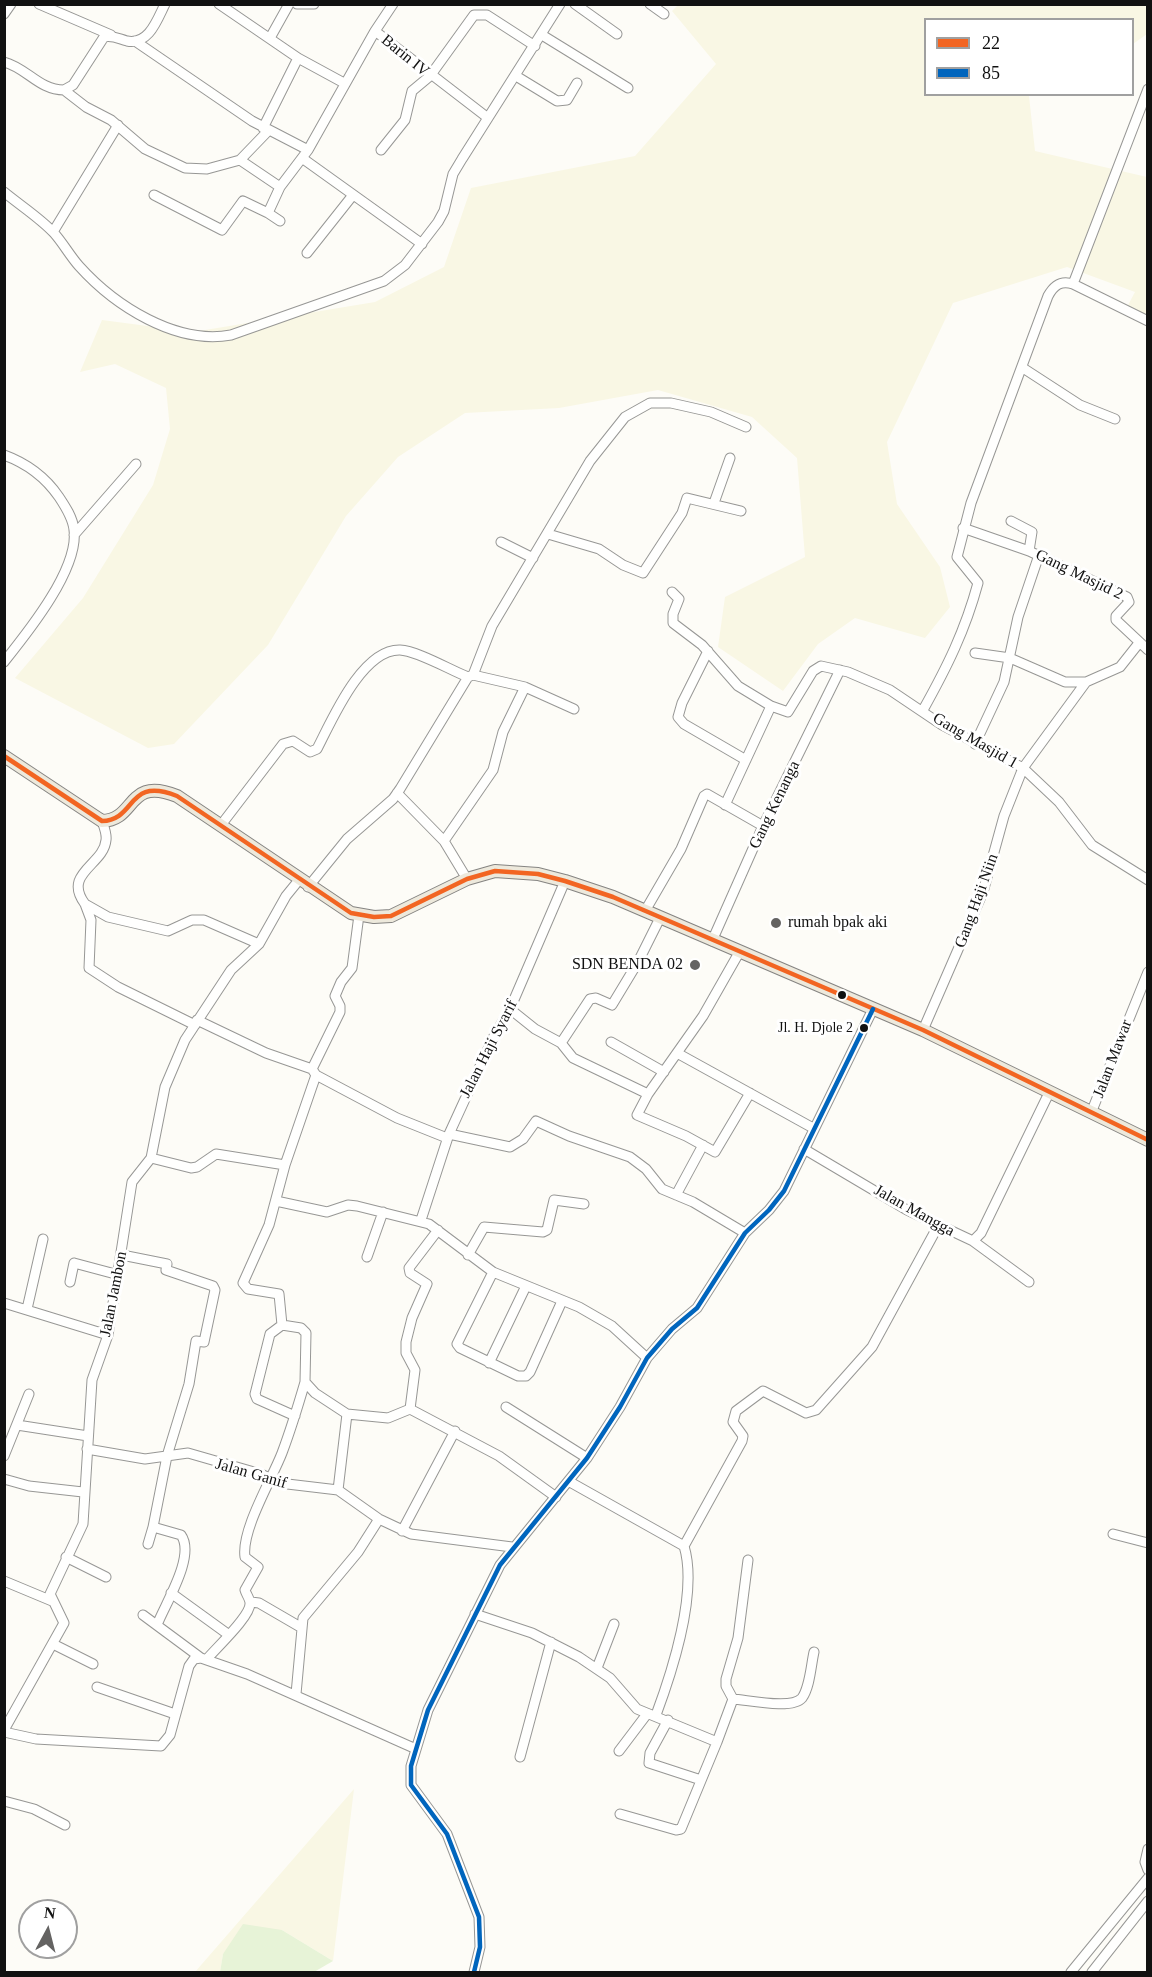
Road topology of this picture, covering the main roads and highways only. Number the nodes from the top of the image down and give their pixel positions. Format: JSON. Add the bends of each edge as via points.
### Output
{"nodes":[{"id":1,"x":4,"y":756,"type":"edge"},
{"id":2,"x":1148,"y":1140,"type":"edge"}],
"edges":[{"from":1,"to":2,"type":"main road","via":[[102,821],[114,819],[139,795],[156,790],[177,796],[358,915],[383,917],[401,913],[468,879],[495,871],[565,881],[645,911],[923,1030]]}]}
